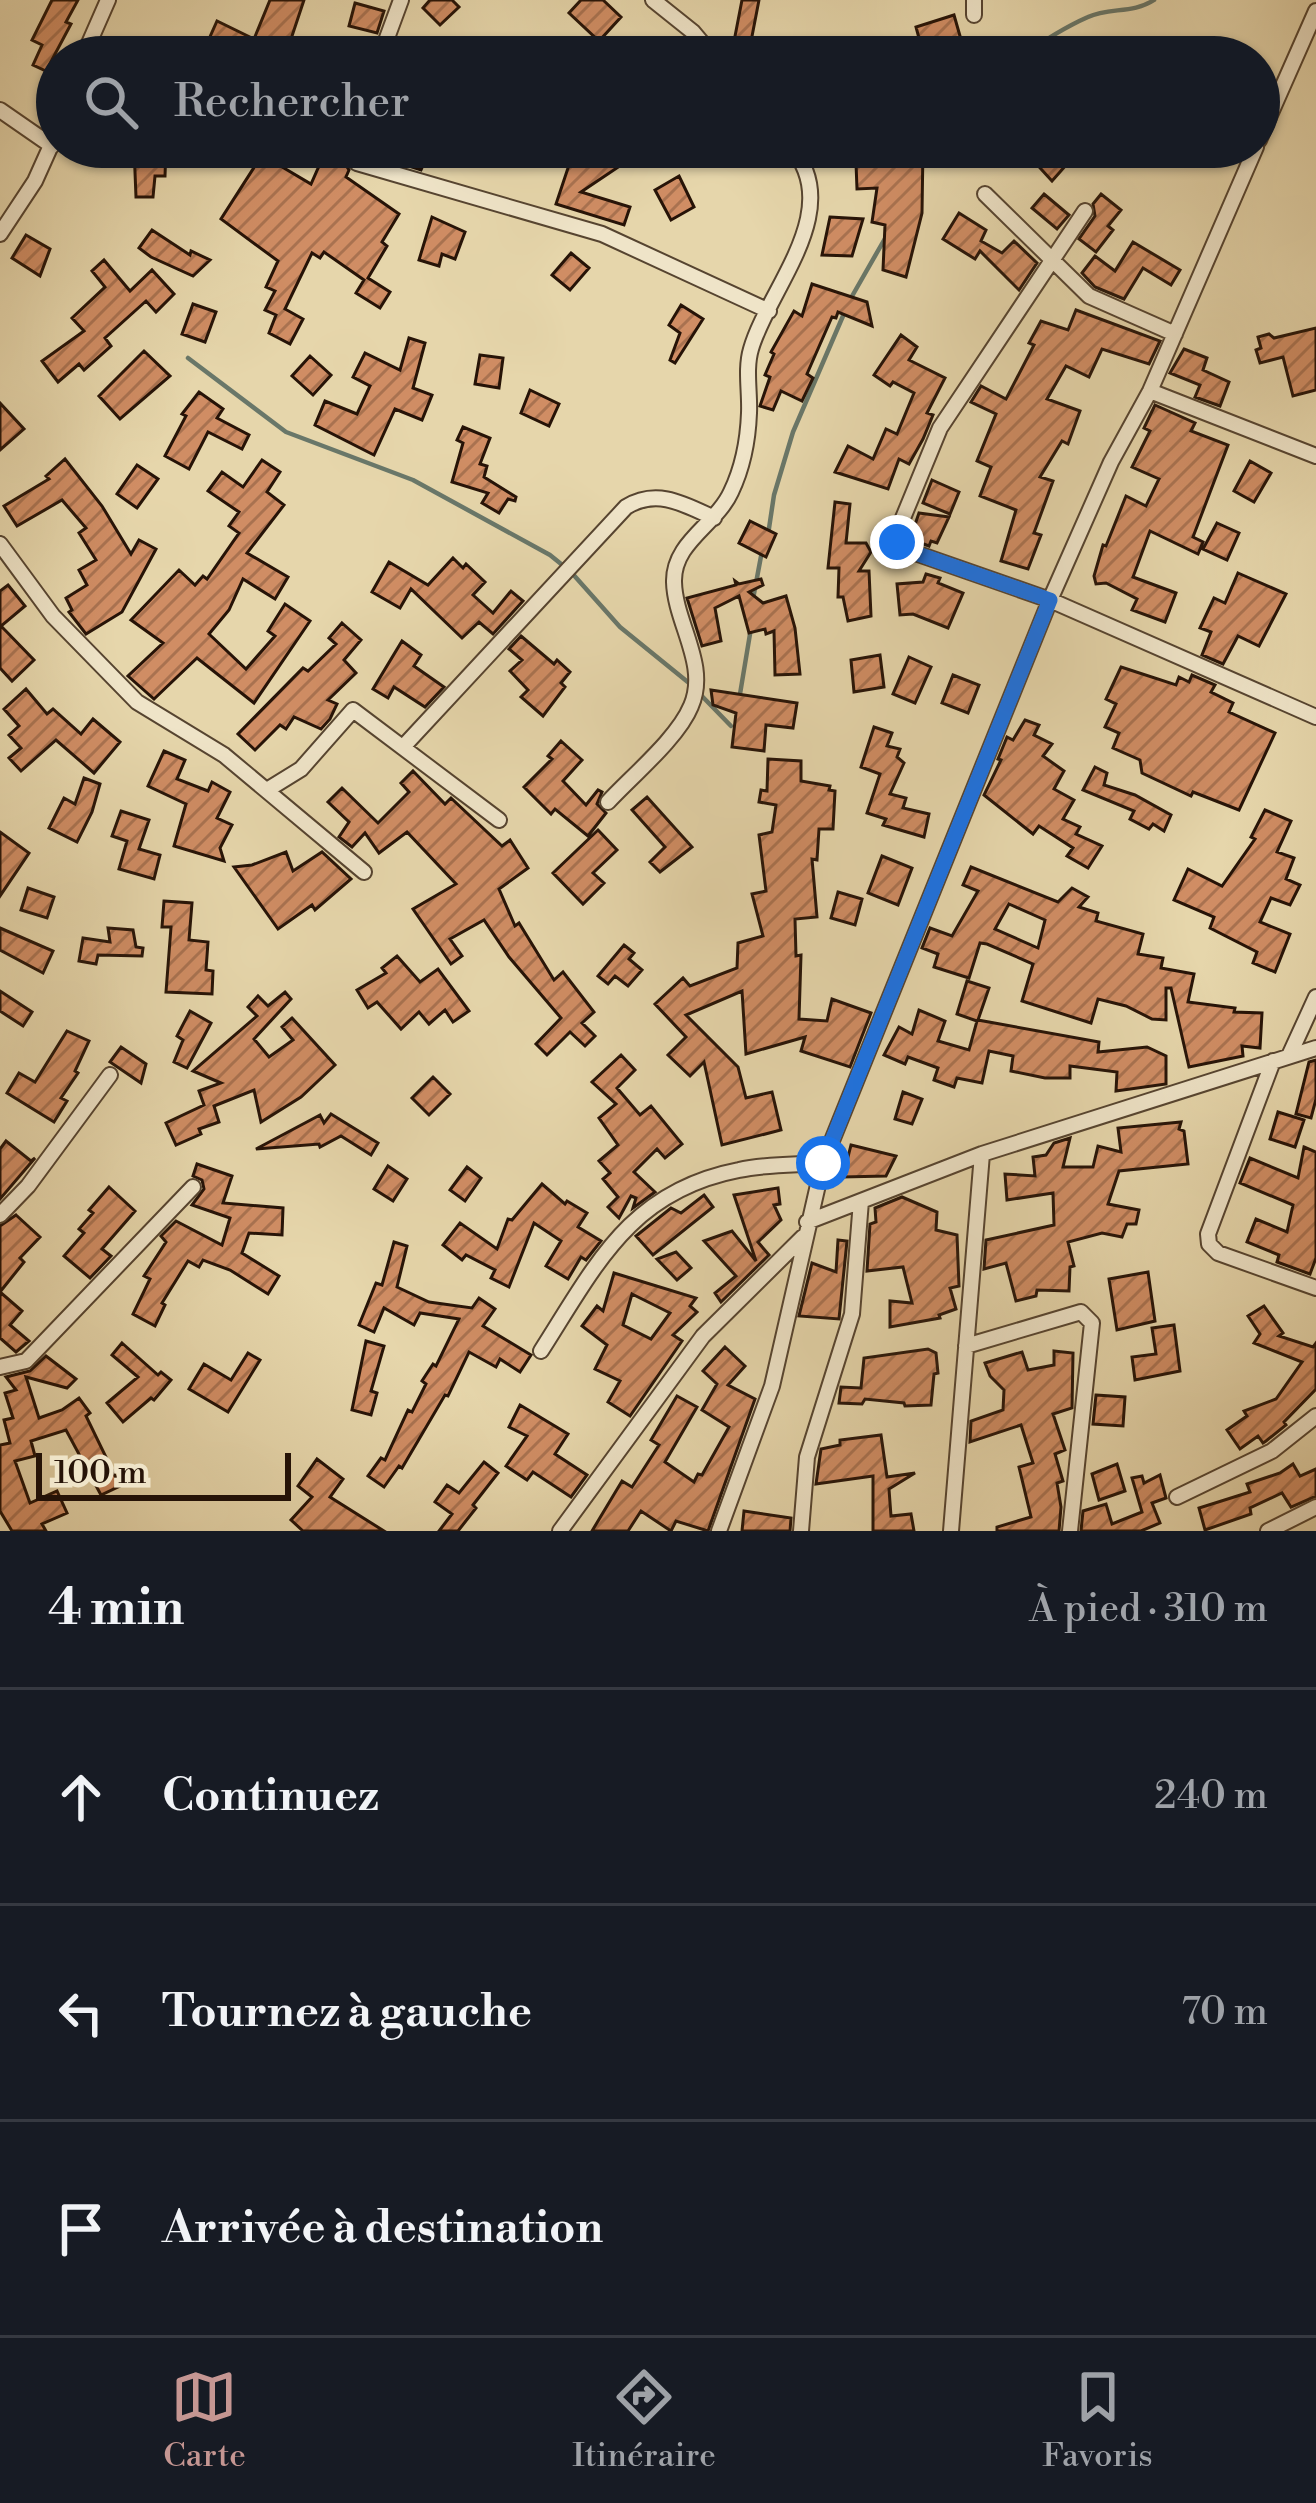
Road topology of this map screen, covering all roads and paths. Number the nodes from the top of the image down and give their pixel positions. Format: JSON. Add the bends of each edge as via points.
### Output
{"nodes":[{"id":1,"x":107,"y":0,"type":"edge"},
{"id":2,"x":401,"y":0,"type":"edge"},
{"id":3,"x":653,"y":0,"type":"edge"},
{"id":4,"x":1316,"y":11,"type":"edge"},
{"id":5,"x":92,"y":36,"type":"edge"},
{"id":6,"x":388,"y":36,"type":"edge"},
{"id":7,"x":696,"y":36,"type":"edge"},
{"id":8,"x":1280,"y":94,"type":"edge"},
{"id":9,"x":0,"y":110,"type":"edge"},
{"id":10,"x":36,"y":129,"type":"edge"},
{"id":11,"x":41,"y":168,"type":"edge"},
{"id":12,"x":374,"y":168,"type":"edge"},
{"id":13,"x":803,"y":168,"type":"edge"},
{"id":14,"x":1248,"y":168,"type":"edge"},
{"id":15,"x":985,"y":194,"type":"dead end"},
{"id":16,"x":1085,"y":212,"type":"dead end"},
{"id":17,"x":0,"y":234,"type":"edge"},
{"id":18,"x":1052,"y":261,"type":"junction"},
{"id":19,"x":769,"y":311,"type":"junction"},
{"id":20,"x":1175,"y":334,"type":"junction"},
{"id":21,"x":1150,"y":392,"type":"junction"},
{"id":22,"x":1316,"y":456,"type":"edge"},
{"id":23,"x":714,"y":518,"type":"junction"},
{"id":24,"x":0,"y":544,"type":"edge"},
{"id":25,"x":1050,"y":600,"type":"junction"},
{"id":26,"x":1316,"y":717,"type":"edge"},
{"id":27,"x":403,"y":747,"type":"junction"},
{"id":28,"x":267,"y":790,"type":"junction"},
{"id":29,"x":608,"y":802,"type":"dead end"},
{"id":30,"x":499,"y":820,"type":"dead end"},
{"id":31,"x":364,"y":872,"type":"dead end"},
{"id":32,"x":1316,"y":997,"type":"edge"},
{"id":33,"x":1316,"y":1048,"type":"edge"},
{"id":34,"x":1281,"y":1058,"type":"junction"},
{"id":35,"x":110,"y":1075,"type":"dead end"},
{"id":36,"x":982,"y":1154,"type":"junction"},
{"id":37,"x":823,"y":1163,"type":"junction"},
{"id":38,"x":194,"y":1187,"type":"dead end"},
{"id":39,"x":861,"y":1201,"type":"junction"},
{"id":40,"x":0,"y":1214,"type":"edge"},
{"id":41,"x":805,"y":1230,"type":"junction"},
{"id":42,"x":1316,"y":1288,"type":"edge"},
{"id":43,"x":966,"y":1346,"type":"junction"},
{"id":44,"x":541,"y":1351,"type":"dead end"},
{"id":45,"x":0,"y":1367,"type":"edge"},
{"id":46,"x":1316,"y":1416,"type":"edge"},
{"id":47,"x":1177,"y":1497,"type":"dead end"},
{"id":48,"x":1316,"y":1508,"type":"edge"},
{"id":49,"x":560,"y":1531,"type":"edge"},
{"id":50,"x":719,"y":1531,"type":"edge"},
{"id":51,"x":801,"y":1531,"type":"edge"},
{"id":52,"x":951,"y":1531,"type":"edge"},
{"id":53,"x":1070,"y":1531,"type":"edge"},
{"id":54,"x":1268,"y":1531,"type":"edge"}],
"edges":[{"from":1,"to":5,"type":"street"},
{"from":2,"to":6,"type":"street"},
{"from":3,"to":7,"type":"street"},
{"from":4,"to":8,"type":"street"},
{"from":9,"to":10,"type":"street"},
{"from":11,"to":17,"type":"street"},
{"from":12,"to":19,"type":"street","via":[[602,234]]},
{"from":13,"to":19,"type":"street","via":[[808,219]]},
{"from":14,"to":20,"type":"street"},
{"from":15,"to":18,"type":"street"},
{"from":16,"to":18,"type":"street"},
{"from":18,"to":20,"type":"street","via":[[1089,296]]},
{"from":18,"to":25,"type":"street","via":[[940,428],[896,535],[901,548]]},
{"from":19,"to":23,"type":"street","via":[[749,353],[743,459]]},
{"from":20,"to":21,"type":"street"},
{"from":21,"to":22,"type":"street"},
{"from":21,"to":25,"type":"street"},
{"from":23,"to":27,"type":"street","via":[[675,500],[626,507]]},
{"from":23,"to":29,"type":"street","via":[[676,562],[696,678],[690,710]]},
{"from":24,"to":28,"type":"street","via":[[53,616],[137,702]]},
{"from":25,"to":26,"type":"street"},
{"from":25,"to":37,"type":"street"},
{"from":27,"to":28,"type":"street","via":[[353,710],[302,769]]},
{"from":27,"to":30,"type":"street"},
{"from":28,"to":31,"type":"street"},
{"from":32,"to":34,"type":"street"},
{"from":33,"to":34,"type":"street"},
{"from":34,"to":36,"type":"street"},
{"from":34,"to":42,"type":"street","via":[[1208,1234],[1218,1253]]},
{"from":35,"to":40,"type":"street"},
{"from":36,"to":39,"type":"street"},
{"from":36,"to":43,"type":"street"},
{"from":37,"to":41,"type":"street"},
{"from":37,"to":44,"type":"street","via":[[716,1174],[652,1204],[610,1242]]},
{"from":38,"to":45,"type":"street","via":[[26,1361]]},
{"from":39,"to":41,"type":"street"},
{"from":39,"to":51,"type":"street","via":[[852,1315],[808,1457]]},
{"from":41,"to":49,"type":"street","via":[[704,1336]]},
{"from":41,"to":50,"type":"street","via":[[772,1386]]},
{"from":43,"to":52,"type":"street"},
{"from":43,"to":53,"type":"street","via":[[1081,1312],[1092,1323]]},
{"from":46,"to":47,"type":"street","via":[[1273,1451]]},
{"from":48,"to":54,"type":"street"}]}
